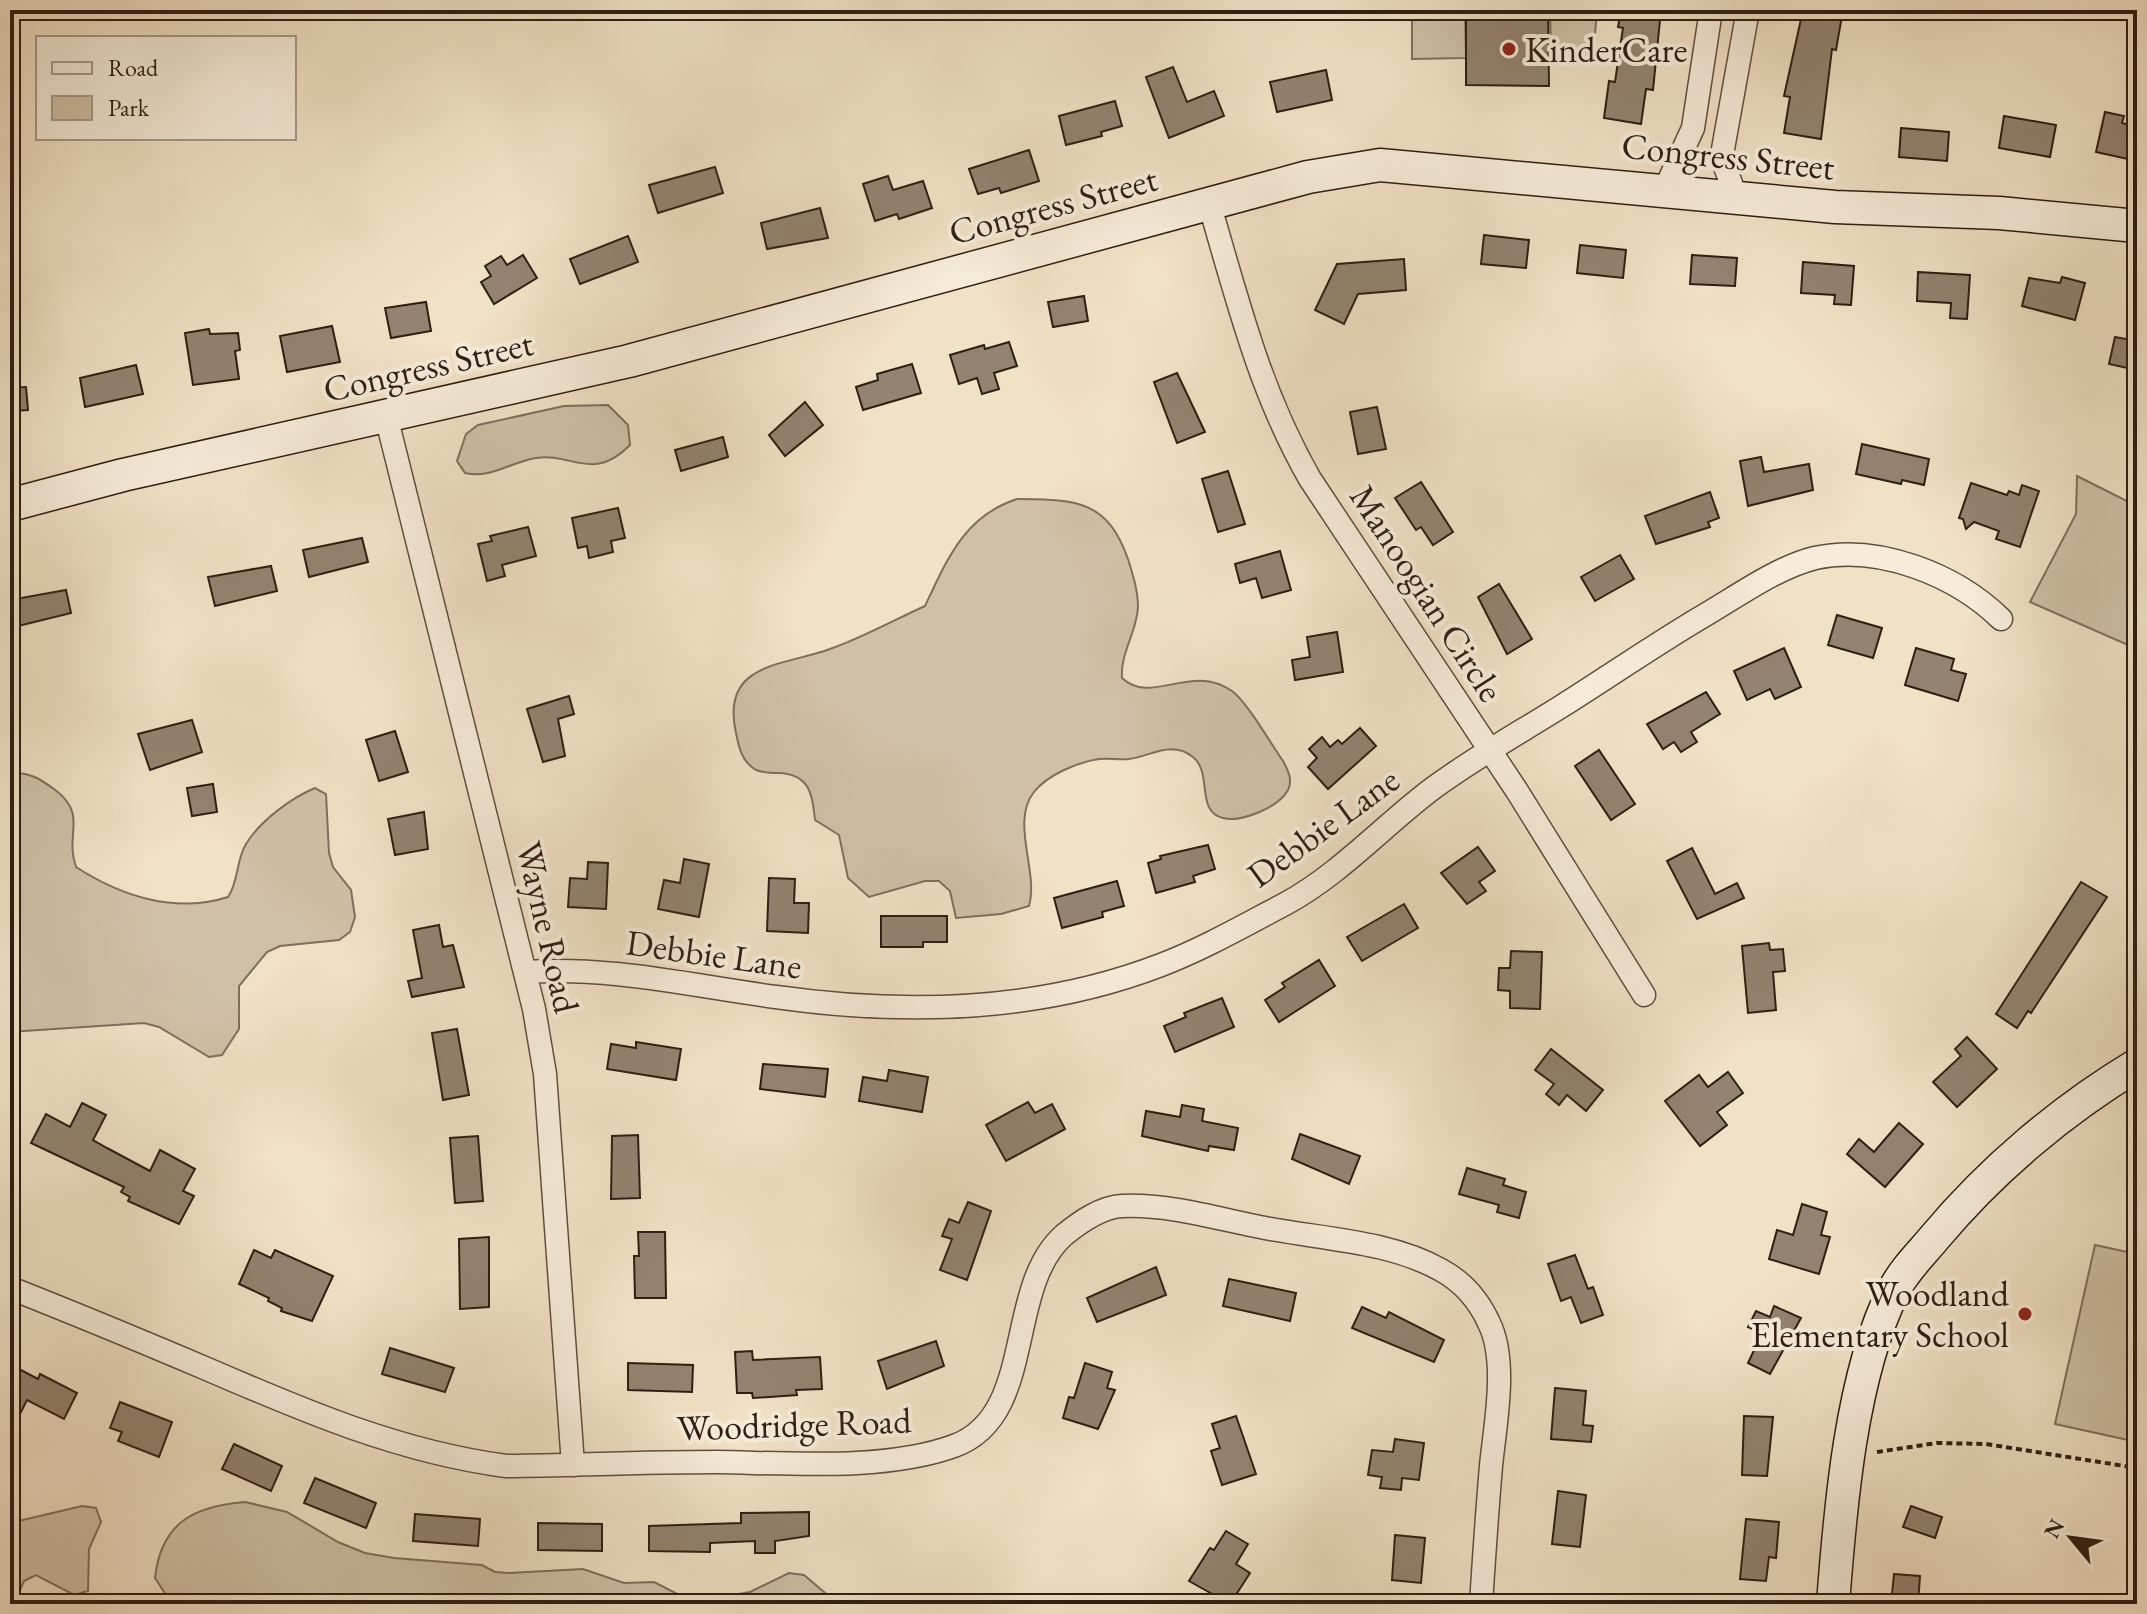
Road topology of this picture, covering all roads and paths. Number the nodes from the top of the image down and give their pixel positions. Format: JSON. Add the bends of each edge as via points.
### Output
{"nodes":[{"id":1,"x":1711,"y":10,"type":"edge"},
{"id":2,"x":1748,"y":10,"type":"edge"},
{"id":3,"x":1665,"y":189,"type":"junction"},
{"id":4,"x":1736,"y":197,"type":"junction"},
{"id":5,"x":1209,"y":203,"type":"junction"},
{"id":6,"x":2137,"y":226,"type":"edge"},
{"id":7,"x":386,"y":416,"type":"junction"},
{"id":8,"x":10,"y":505,"type":"edge"},
{"id":9,"x":2001,"y":619,"type":"dead end"},
{"id":10,"x":1490,"y":750,"type":"junction"},
{"id":11,"x":526,"y":972,"type":"junction"},
{"id":12,"x":1644,"y":995,"type":"dead end"},
{"id":13,"x":2137,"y":1065,"type":"edge"},
{"id":14,"x":10,"y":1288,"type":"edge"},
{"id":15,"x":1851,"y":1456,"type":"junction"},
{"id":16,"x":573,"y":1465,"type":"junction"},
{"id":17,"x":2137,"y":1468,"type":"edge"},
{"id":18,"x":1481,"y":1604,"type":"edge"},
{"id":19,"x":1833,"y":1604,"type":"edge"}],
"edges":[{"from":1,"to":3,"type":"street","via":[[1693,128]]},
{"from":2,"to":4,"type":"street","via":[[1723,149]]},
{"from":3,"to":4,"type":"main road","name":"Congress Street"},
{"from":3,"to":5,"type":"main road","name":"Congress Street","via":[[1380,165]]},
{"from":4,"to":6,"type":"main road","name":"Congress Street"},
{"from":5,"to":7,"type":"main road","name":"Congress Street","via":[[629,361]]},
{"from":5,"to":10,"type":"street","name":"Manoogian Circle","via":[[1256,363],[1281,427]]},
{"from":7,"to":8,"type":"main road","name":"Congress Street"},
{"from":7,"to":11,"type":"street","name":"Wayne Road"},
{"from":9,"to":10,"type":"street","name":"Debbie Lane","via":[[1979,598],[1905,563],[1862,556],[1814,559],[1673,634]]},
{"from":10,"to":11,"type":"street","name":"Debbie Lane","via":[[1300,895],[1131,975],[996,1003],[936,1008],[820,1003],[563,969]]},
{"from":10,"to":12,"type":"street","name":"Manoogian Circle"},
{"from":11,"to":16,"type":"street","name":"Wayne Road","via":[[545,1074]]},
{"from":13,"to":15,"type":"main road","via":[[2018,1152],[1964,1202],[1911,1265],[1894,1290],[1863,1379]]},
{"from":14,"to":16,"type":"street","name":"Woodridge Road","via":[[386,1441],[506,1466]]},
{"from":15,"to":17,"type":"path","via":[[1937,1443],[1986,1444]]},
{"from":15,"to":19,"type":"main road"},
{"from":16,"to":18,"type":"street","name":"Woodridge Road","via":[[843,1462],[919,1455],[958,1445],[987,1426],[998,1408],[1039,1270],[1056,1243],[1084,1221],[1117,1207],[1198,1213],[1406,1257],[1443,1271],[1475,1298],[1493,1332],[1498,1392]]}]}
